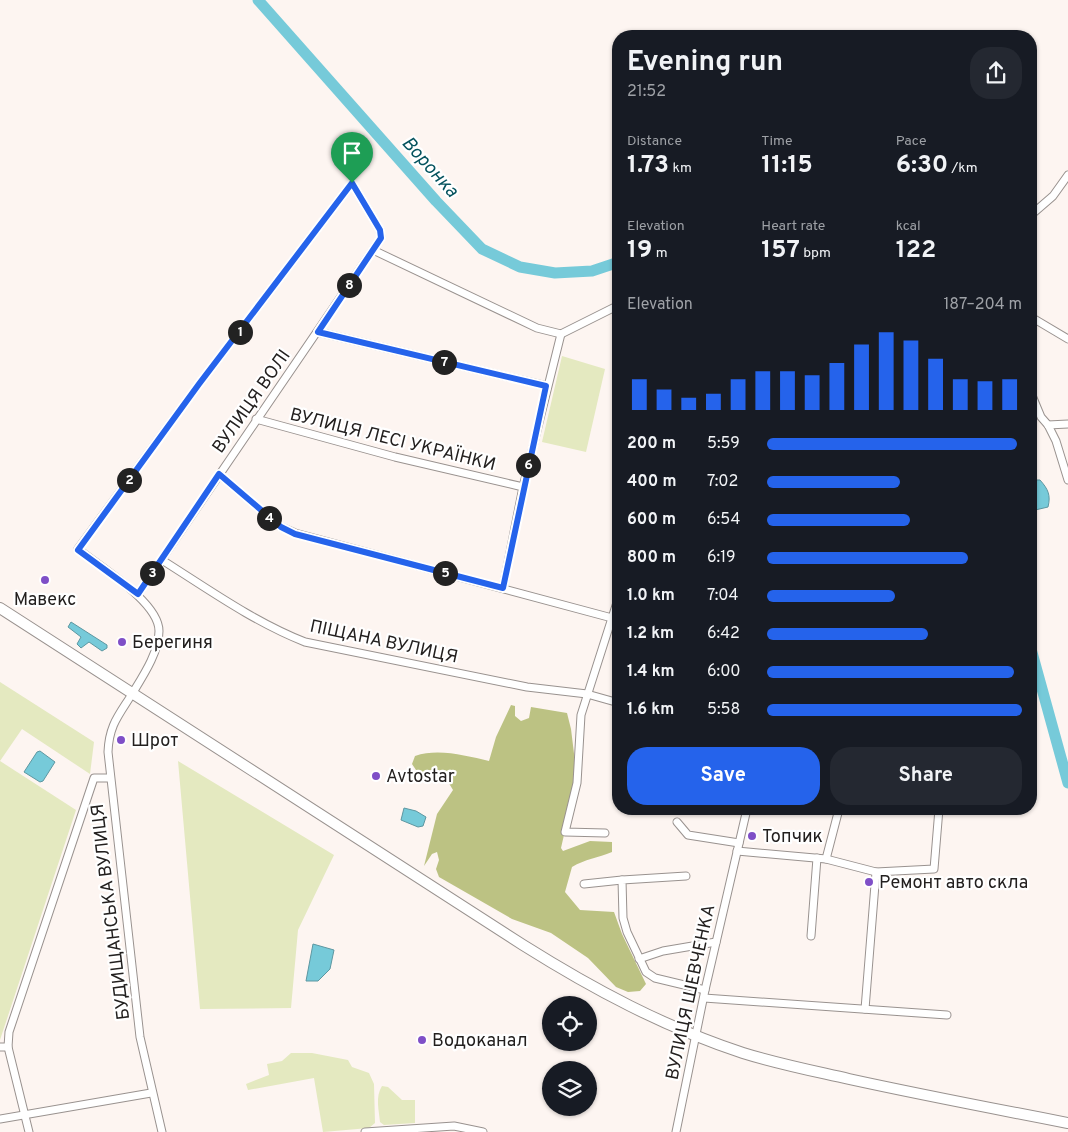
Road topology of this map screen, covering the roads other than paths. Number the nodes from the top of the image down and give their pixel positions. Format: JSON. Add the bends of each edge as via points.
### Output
{"nodes":[{"id":1,"x":1068,"y":175,"type":"edge"},
{"id":2,"x":1066,"y":184,"type":"edge"},
{"id":3,"x":1037,"y":211,"type":"edge"},
{"id":4,"x":373,"y":250,"type":"junction"},
{"id":5,"x":612,"y":308,"type":"edge"},
{"id":6,"x":1037,"y":321,"type":"edge"},
{"id":7,"x":318,"y":332,"type":"junction"},
{"id":8,"x":561,"y":334,"type":"junction"},
{"id":9,"x":1068,"y":339,"type":"edge"},
{"id":10,"x":546,"y":386,"type":"junction"},
{"id":11,"x":1037,"y":407,"type":"edge"},
{"id":12,"x":256,"y":419,"type":"junction"},
{"id":13,"x":1068,"y":424,"type":"edge"},
{"id":14,"x":1048,"y":425,"type":"junction"},
{"id":15,"x":219,"y":474,"type":"junction"},
{"id":16,"x":1068,"y":480,"type":"edge"},
{"id":17,"x":523,"y":487,"type":"junction"},
{"id":18,"x":78,"y":550,"type":"joint"},
{"id":19,"x":162,"y":560,"type":"junction"},
{"id":20,"x":503,"y":588,"type":"junction"},
{"id":21,"x":138,"y":594,"type":"junction"},
{"id":22,"x":0,"y":608,"type":"edge"},
{"id":23,"x":612,"y":618,"type":"joint"},
{"id":24,"x":132,"y":693,"type":"junction"},
{"id":25,"x":587,"y":694,"type":"junction"},
{"id":26,"x":612,"y":701,"type":"edge"},
{"id":27,"x":110,"y":778,"type":"junction"},
{"id":28,"x":745,"y":815,"type":"edge"},
{"id":29,"x":837,"y":815,"type":"edge"},
{"id":30,"x":938,"y":815,"type":"edge"},
{"id":31,"x":677,"y":822,"type":"dead end"},
{"id":32,"x":605,"y":833,"type":"dead end"},
{"id":33,"x":739,"y":843,"type":"junction"},
{"id":34,"x":737,"y":851,"type":"junction"},
{"id":35,"x":817,"y":858,"type":"junction"},
{"id":36,"x":826,"y":859,"type":"junction"},
{"id":37,"x":876,"y":872,"type":"junction"},
{"id":38,"x":686,"y":876,"type":"dead end"},
{"id":39,"x":622,"y":880,"type":"junction"},
{"id":40,"x":584,"y":884,"type":"dead end"},
{"id":41,"x":811,"y":936,"type":"dead end"},
{"id":42,"x":716,"y":942,"type":"junction"},
{"id":43,"x":639,"y":959,"type":"junction"},
{"id":44,"x":705,"y":990,"type":"junction"},
{"id":45,"x":704,"y":998,"type":"junction"},
{"id":46,"x":865,"y":1009,"type":"junction"},
{"id":47,"x":947,"y":1015,"type":"dead end"},
{"id":48,"x":696,"y":1036,"type":"junction"},
{"id":49,"x":4,"y":1047,"type":"edge"},
{"id":50,"x":151,"y":1093,"type":"junction"},
{"id":51,"x":24,"y":1117,"type":"junction"},
{"id":52,"x":0,"y":1119,"type":"edge"},
{"id":53,"x":1068,"y":1123,"type":"edge"},
{"id":54,"x":454,"y":1129,"type":"edge"},
{"id":55,"x":28,"y":1132,"type":"edge"},
{"id":56,"x":162,"y":1132,"type":"edge"},
{"id":57,"x":365,"y":1132,"type":"edge"},
{"id":58,"x":483,"y":1132,"type":"edge"},
{"id":59,"x":676,"y":1132,"type":"edge"}],
"edges":[{"from":1,"to":2,"type":"street"},
{"from":2,"to":3,"type":"street"},
{"from":4,"to":7,"type":"street","name":"ВУЛИЦЯ ВОЛІ"},
{"from":4,"to":8,"type":"street","via":[[537,328]]},
{"from":4,"to":18,"type":"street","name":"ВУЛИЦЯ ВОЛІ","via":[[381,238],[380,230],[352,183]]},
{"from":5,"to":8,"type":"street"},
{"from":6,"to":9,"type":"street"},
{"from":7,"to":10,"type":"street"},
{"from":7,"to":12,"type":"street","name":"ВУЛИЦЯ ВОЛІ"},
{"from":8,"to":10,"type":"street"},
{"from":10,"to":17,"type":"street"},
{"from":11,"to":14,"type":"street"},
{"from":12,"to":15,"type":"street","name":"ВУЛИЦЯ ВОЛІ"},
{"from":12,"to":17,"type":"street","name":"ВУЛИЦЯ ЛЕСІ УКРАЇНКИ"},
{"from":13,"to":14,"type":"street"},
{"from":14,"to":16,"type":"street"},
{"from":15,"to":19,"type":"street","name":"ВУЛИЦЯ ВОЛІ"},
{"from":15,"to":20,"type":"street","via":[[281,527],[295,534]]},
{"from":17,"to":20,"type":"street"},
{"from":18,"to":21,"type":"street","name":"БУДИЩАНСЬКА ВУЛИЦЯ"},
{"from":19,"to":21,"type":"street","name":"ВУЛИЦЯ ВОЛІ"},
{"from":19,"to":25,"type":"street","name":"ПІЩАНА ВУЛИЦЯ","via":[[256,619],[305,642],[527,687]]},
{"from":20,"to":23,"type":"street"},
{"from":21,"to":24,"type":"street","name":"БУДИЩАНСЬКА ВУЛИЦЯ","via":[[158,620],[159,632],[147,668]]},
{"from":22,"to":24,"type":"highway"},
{"from":23,"to":25,"type":"street"},
{"from":24,"to":27,"type":"street","name":"БУДИЩАНСЬКА ВУЛИЦЯ","via":[[109,735]]},
{"from":24,"to":48,"type":"highway","via":[[582,981],[648,1016]]},
{"from":25,"to":26,"type":"street","name":"ПІЩАНА ВУЛИЦЯ"},
{"from":25,"to":32,"type":"street","via":[[580,724],[576,783],[565,832]]},
{"from":27,"to":49,"type":"street","via":[[94,778]]},
{"from":27,"to":50,"type":"street","name":"БУДИЩАНСЬКА ВУЛИЦЯ","via":[[140,1037]]},
{"from":28,"to":33,"type":"street","name":"ВУЛИЦЯ ШЕВЧЕНКА"},
{"from":29,"to":36,"type":"street"},
{"from":30,"to":37,"type":"street","via":[[934,869]]},
{"from":31,"to":33,"type":"street","via":[[688,835]]},
{"from":33,"to":34,"type":"street","name":"ВУЛИЦЯ ШЕВЧЕНКА"},
{"from":34,"to":35,"type":"street"},
{"from":34,"to":42,"type":"street","name":"ВУЛИЦЯ ШЕВЧЕНКА"},
{"from":35,"to":36,"type":"street"},
{"from":35,"to":41,"type":"street"},
{"from":36,"to":37,"type":"street"},
{"from":37,"to":46,"type":"street"},
{"from":38,"to":39,"type":"street"},
{"from":39,"to":40,"type":"street"},
{"from":39,"to":43,"type":"street","via":[[623,918]]},
{"from":42,"to":43,"type":"street","via":[[662,951]]},
{"from":42,"to":44,"type":"street","name":"ВУЛИЦЯ ШЕВЧЕНКА"},
{"from":43,"to":44,"type":"street","via":[[646,972],[654,978]]},
{"from":44,"to":45,"type":"street","name":"ВУЛИЦЯ ШЕВЧЕНКА"},
{"from":45,"to":46,"type":"street"},
{"from":45,"to":48,"type":"street","name":"ВУЛИЦЯ ШЕВЧЕНКА"},
{"from":46,"to":47,"type":"street"},
{"from":48,"to":53,"type":"highway","via":[[790,1066]]},
{"from":48,"to":59,"type":"street","name":"ВУЛИЦЯ ШЕВЧЕНКА"},
{"from":49,"to":51,"type":"street"},
{"from":50,"to":51,"type":"street"},
{"from":50,"to":56,"type":"street","name":"БУДИЩАНСЬКА ВУЛИЦЯ"},
{"from":51,"to":52,"type":"street"},
{"from":51,"to":55,"type":"street"},
{"from":54,"to":57,"type":"street"},
{"from":54,"to":58,"type":"street"}]}
